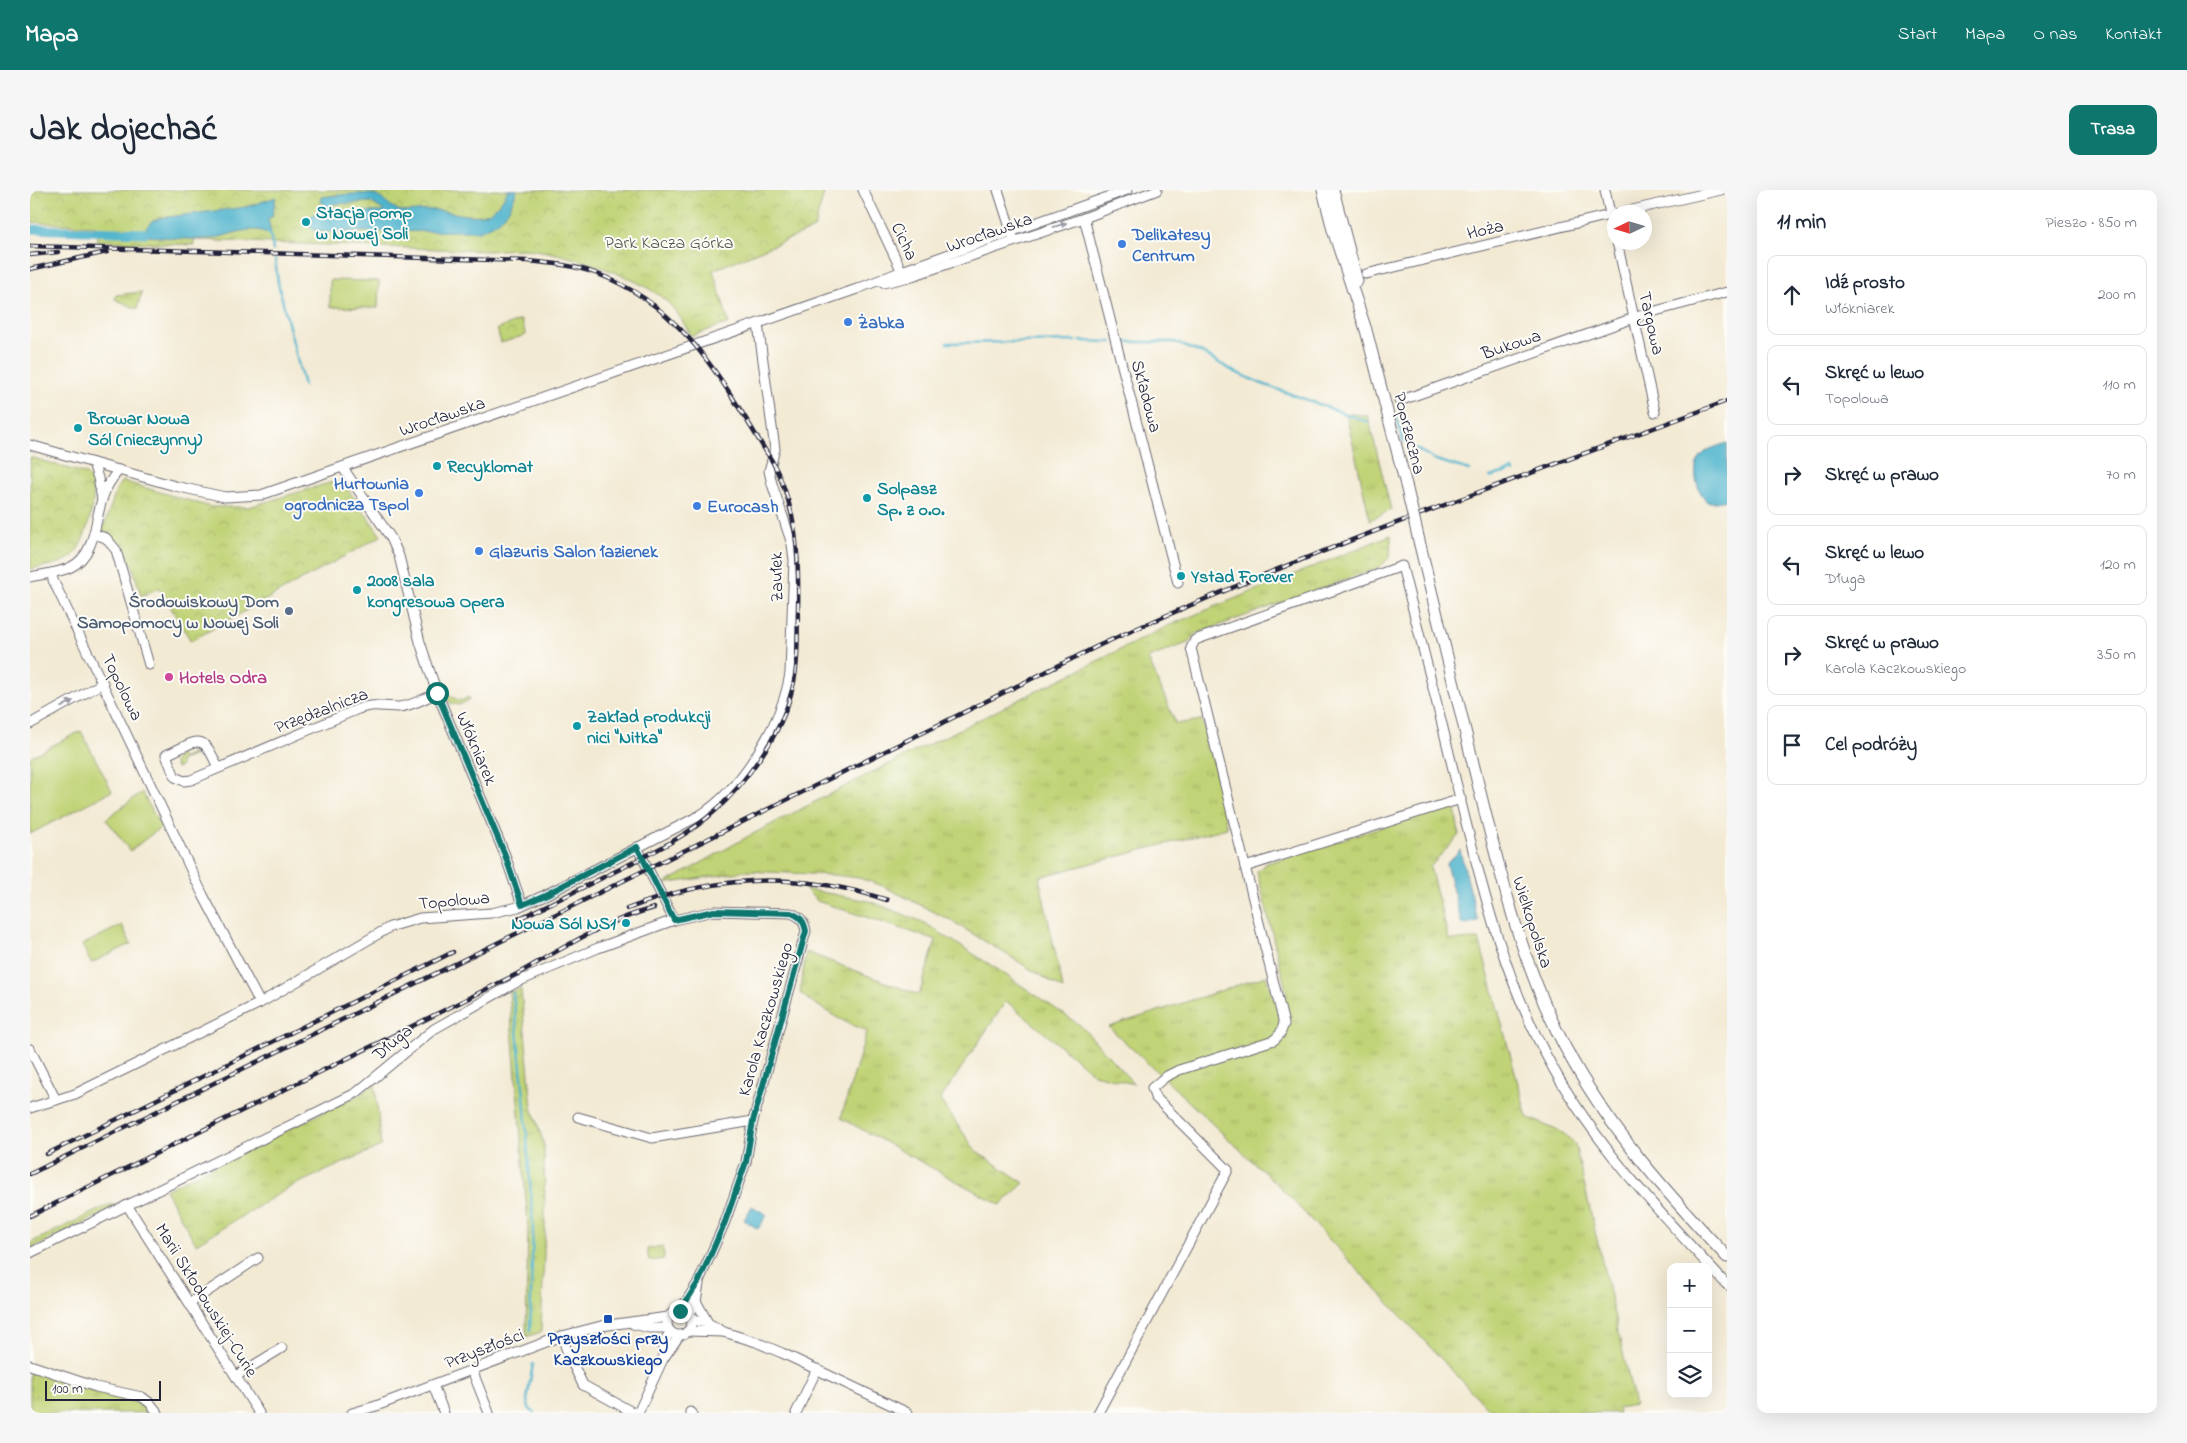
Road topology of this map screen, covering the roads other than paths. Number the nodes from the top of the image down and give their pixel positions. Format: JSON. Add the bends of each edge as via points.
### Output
{"nodes":[{"id":1,"x":863,"y":190,"type":"edge"},
{"id":2,"x":998,"y":190,"type":"edge"},
{"id":3,"x":1127,"y":190,"type":"edge"},
{"id":4,"x":1158,"y":190,"type":"edge"},
{"id":5,"x":1323,"y":190,"type":"edge"},
{"id":6,"x":1334,"y":190,"type":"edge"},
{"id":7,"x":1604,"y":190,"type":"edge"},
{"id":8,"x":1721,"y":190,"type":"edge"},
{"id":9,"x":1099,"y":200,"type":"junction"},
{"id":10,"x":1609,"y":205,"type":"edge"},
{"id":11,"x":1652,"y":205,"type":"edge"},
{"id":12,"x":1071,"y":210,"type":"junction"},
{"id":13,"x":1607,"y":216,"type":"edge"},
{"id":14,"x":1084,"y":218,"type":"junction"},
{"id":15,"x":1013,"y":236,"type":"junction"},
{"id":16,"x":1619,"y":250,"type":"edge"},
{"id":17,"x":903,"y":274,"type":"junction"},
{"id":18,"x":1366,"y":274,"type":"dead end"},
{"id":19,"x":1727,"y":292,"type":"edge"},
{"id":20,"x":1634,"y":318,"type":"junction"},
{"id":21,"x":758,"y":324,"type":"junction"},
{"id":22,"x":1366,"y":330,"type":"junction"},
{"id":23,"x":1399,"y":401,"type":"dead end"},
{"id":24,"x":1655,"y":412,"type":"dead end"},
{"id":25,"x":30,"y":445,"type":"edge"},
{"id":26,"x":93,"y":463,"type":"junction"},
{"id":27,"x":343,"y":468,"type":"junction"},
{"id":28,"x":119,"y":470,"type":"junction"},
{"id":29,"x":102,"y":500,"type":"junction"},
{"id":30,"x":94,"y":534,"type":"junction"},
{"id":31,"x":1420,"y":545,"type":"joint"},
{"id":32,"x":52,"y":573,"type":"junction"},
{"id":33,"x":30,"y":577,"type":"edge"},
{"id":34,"x":1178,"y":583,"type":"dead end"},
{"id":35,"x":149,"y":665,"type":"dead end"},
{"id":36,"x":103,"y":683,"type":"junction"},
{"id":37,"x":437,"y":693,"type":"junction"},
{"id":38,"x":30,"y":724,"type":"edge"},
{"id":39,"x":218,"y":768,"type":"junction"},
{"id":40,"x":1460,"y":799,"type":"junction"},
{"id":41,"x":709,"y":809,"type":"joint"},
{"id":42,"x":637,"y":847,"type":"junction"},
{"id":43,"x":1244,"y":867,"type":"junction"},
{"id":44,"x":522,"y":905,"type":"junction"},
{"id":45,"x":791,"y":913,"type":"joint"},
{"id":46,"x":674,"y":920,"type":"junction"},
{"id":47,"x":260,"y":1002,"type":"junction"},
{"id":48,"x":30,"y":1049,"type":"edge"},
{"id":49,"x":56,"y":1100,"type":"junction"},
{"id":50,"x":30,"y":1108,"type":"edge"},
{"id":51,"x":578,"y":1117,"type":"dead end"},
{"id":52,"x":753,"y":1121,"type":"junction"},
{"id":53,"x":127,"y":1205,"type":"junction"},
{"id":54,"x":30,"y":1253,"type":"edge"},
{"id":55,"x":1727,"y":1257,"type":"edge"},
{"id":56,"x":258,"y":1258,"type":"dead end"},
{"id":57,"x":699,"y":1281,"type":"junction"},
{"id":58,"x":1727,"y":1285,"type":"edge"},
{"id":59,"x":696,"y":1302,"type":"junction"},
{"id":60,"x":190,"y":1303,"type":"junction"},
{"id":61,"x":680,"y":1311,"type":"junction"},
{"id":62,"x":668,"y":1317,"type":"junction"},
{"id":63,"x":690,"y":1318,"type":"junction"},
{"id":64,"x":631,"y":1323,"type":"junction"},
{"id":65,"x":708,"y":1323,"type":"junction"},
{"id":66,"x":650,"y":1328,"type":"junction"},
{"id":67,"x":672,"y":1332,"type":"junction"},
{"id":68,"x":688,"y":1332,"type":"junction"},
{"id":69,"x":724,"y":1332,"type":"junction"},
{"id":70,"x":562,"y":1336,"type":"junction"},
{"id":71,"x":663,"y":1344,"type":"junction"},
{"id":72,"x":282,"y":1348,"type":"dead end"},
{"id":73,"x":663,"y":1359,"type":"junction"},
{"id":74,"x":30,"y":1365,"type":"edge"},
{"id":75,"x":817,"y":1369,"type":"junction"},
{"id":76,"x":472,"y":1370,"type":"junction"},
{"id":77,"x":236,"y":1376,"type":"junction"},
{"id":78,"x":433,"y":1385,"type":"junction"},
{"id":79,"x":158,"y":1413,"type":"edge"},
{"id":80,"x":259,"y":1413,"type":"edge"},
{"id":81,"x":356,"y":1413,"type":"edge"},
{"id":82,"x":444,"y":1413,"type":"edge"},
{"id":83,"x":489,"y":1413,"type":"edge"},
{"id":84,"x":636,"y":1413,"type":"edge"},
{"id":85,"x":796,"y":1413,"type":"edge"},
{"id":86,"x":908,"y":1413,"type":"edge"},
{"id":87,"x":1098,"y":1413,"type":"edge"}],
"edges":[{"from":1,"to":17,"type":"street","name":"Cicha"},
{"from":2,"to":15,"type":"street"},
{"from":3,"to":9,"type":"street","name":"Wrocławska"},
{"from":4,"to":14,"type":"street","name":"Wrocławska"},
{"from":5,"to":22,"type":"main road","name":"Poprzeczna"},
{"from":6,"to":22,"type":"main road","name":"Poprzeczna","via":[[1360,292]]},
{"from":7,"to":10,"type":"street"},
{"from":8,"to":11,"type":"street"},
{"from":9,"to":12,"type":"street","name":"Wrocławska"},
{"from":9,"to":14,"type":"street"},
{"from":12,"to":14,"type":"street"},
{"from":12,"to":15,"type":"street","name":"Wrocławska"},
{"from":13,"to":18,"type":"street","name":"Hoża"},
{"from":15,"to":14,"type":"street","name":"Wrocławska","one_way":true},
{"from":14,"to":34,"type":"street","name":"Składowa"},
{"from":15,"to":17,"type":"street","name":"Wrocławska"},
{"from":16,"to":20,"type":"street","name":"Targowa"},
{"from":17,"to":21,"type":"street","name":"Wrocławska"},
{"from":19,"to":20,"type":"street","name":"Bukowa"},
{"from":20,"to":23,"type":"street","name":"Bukowa"},
{"from":20,"to":24,"type":"street","name":"Targowa"},
{"from":21,"to":27,"type":"street","name":"Wrocławska"},
{"from":21,"to":41,"type":"street","name":"Zaułek","via":[[775,450],[769,471],[794,560],[790,673],[783,705],[766,739],[736,782]]},
{"from":22,"to":31,"type":"main road","name":"Poprzeczna","bridge":true},
{"from":25,"to":26,"type":"street","name":"Wrocławska"},
{"from":26,"to":28,"type":"street","name":"Wrocławska"},
{"from":26,"to":29,"type":"street"},
{"from":27,"to":28,"type":"street","name":"Wrocławska","via":[[262,495],[225,496]]},
{"from":27,"to":37,"type":"street","name":"Włókniarek","via":[[399,556],[420,642]]},
{"from":28,"to":29,"type":"street","via":[[110,480]]},
{"from":29,"to":30,"type":"street"},
{"from":30,"to":32,"type":"street","via":[[84,557],[73,566]]},
{"from":30,"to":35,"type":"street","via":[[106,538],[116,550]]},
{"from":31,"to":55,"type":"main road","name":"Wielkopolska","via":[[1501,883],[1537,988],[1565,1048],[1610,1121],[1648,1171]]},
{"from":32,"to":33,"type":"street"},
{"from":32,"to":36,"type":"street","name":"Topolowa"},
{"from":38,"to":36,"type":"street","one_way":true},
{"from":36,"to":47,"type":"street","name":"Topolowa","via":[[203,895]]},
{"from":37,"to":39,"type":"street","name":"Przędzalnicza","via":[[401,707],[366,706]]},
{"from":37,"to":44,"type":"street","name":"Włókniarek","via":[[505,855]]},
{"from":39,"to":39,"type":"street","name":"Przędzalnicza","via":[[208,746],[202,742],[166,755],[172,773],[179,780],[191,780]]},
{"from":40,"to":43,"type":"street"},
{"from":40,"to":43,"type":"street","via":[[1402,566],[1193,643],[1191,648]]},
{"from":40,"to":58,"type":"street","via":[[1505,963],[1553,1068],[1597,1138],[1621,1168]]},
{"from":41,"to":42,"type":"street","name":"Topolowa"},
{"from":42,"to":44,"type":"street","name":"Topolowa"},
{"from":42,"to":46,"type":"street"},
{"from":43,"to":87,"type":"street","via":[[1284,1024],[1274,1040],[1179,1070],[1152,1088],[1155,1097],[1228,1170]]},
{"from":44,"to":47,"type":"street","name":"Topolowa","via":[[491,914],[432,916],[403,922],[374,935]]},
{"from":45,"to":46,"type":"street","name":"Długa","via":[[714,911]]},
{"from":45,"to":52,"type":"street","name":"Karola Kaczkowskiego","via":[[804,922],[806,931]]},
{"from":46,"to":53,"type":"street","name":"Długa","via":[[517,982],[434,1029],[356,1093]]},
{"from":47,"to":49,"type":"street","name":"Topolowa","via":[[98,1083]]},
{"from":48,"to":49,"type":"street"},
{"from":49,"to":50,"type":"street","name":"Topolowa"},
{"from":51,"to":52,"type":"street","via":[[652,1138]]},
{"from":52,"to":57,"type":"street","name":"Karola Kaczkowskiego","via":[[746,1162],[725,1222]]},
{"from":53,"to":54,"type":"street","name":"Długa"},
{"from":53,"to":60,"type":"street","name":"Marii Skłodowskiej-Curie"},
{"from":56,"to":60,"type":"street"},
{"from":57,"to":59,"type":"street","name":"Karola Kaczkowskiego"},
{"from":57,"to":61,"type":"street","name":"Karola Kaczkowskiego"},
{"from":59,"to":63,"type":"street","name":"Karola Kaczkowskiego"},
{"from":59,"to":65,"type":"street"},
{"from":60,"to":77,"type":"street","name":"Marii Skłodowskiej-Curie"},
{"from":61,"to":62,"type":"street"},
{"from":61,"to":63,"type":"street"},
{"from":62,"to":64,"type":"street","name":"Przyszłości"},
{"from":62,"to":67,"type":"street"},
{"from":63,"to":65,"type":"street"},
{"from":63,"to":68,"type":"street"},
{"from":64,"to":66,"type":"street"},
{"from":64,"to":70,"type":"street","name":"Przyszłości","via":[[601,1326]]},
{"from":65,"to":69,"type":"street"},
{"from":66,"to":67,"type":"street"},
{"from":66,"to":71,"type":"street"},
{"from":67,"to":68,"type":"street"},
{"from":67,"to":71,"type":"street"},
{"from":67,"to":73,"type":"street"},
{"from":68,"to":69,"type":"street"},
{"from":69,"to":75,"type":"street","via":[[756,1342]]},
{"from":70,"to":76,"type":"street","name":"Przyszłości"},
{"from":70,"to":84,"type":"street","via":[[583,1385]]},
{"from":71,"to":73,"type":"street"},
{"from":72,"to":77,"type":"street"},
{"from":73,"to":84,"type":"street"},
{"from":74,"to":79,"type":"street","via":[[96,1387],[142,1397]]},
{"from":75,"to":85,"type":"street"},
{"from":75,"to":86,"type":"street"},
{"from":76,"to":78,"type":"street","name":"Przyszłości"},
{"from":76,"to":83,"type":"street"},
{"from":77,"to":80,"type":"street","name":"Marii Skłodowskiej-Curie"},
{"from":78,"to":81,"type":"street","name":"Przyszłości"},
{"from":78,"to":82,"type":"street"}]}
